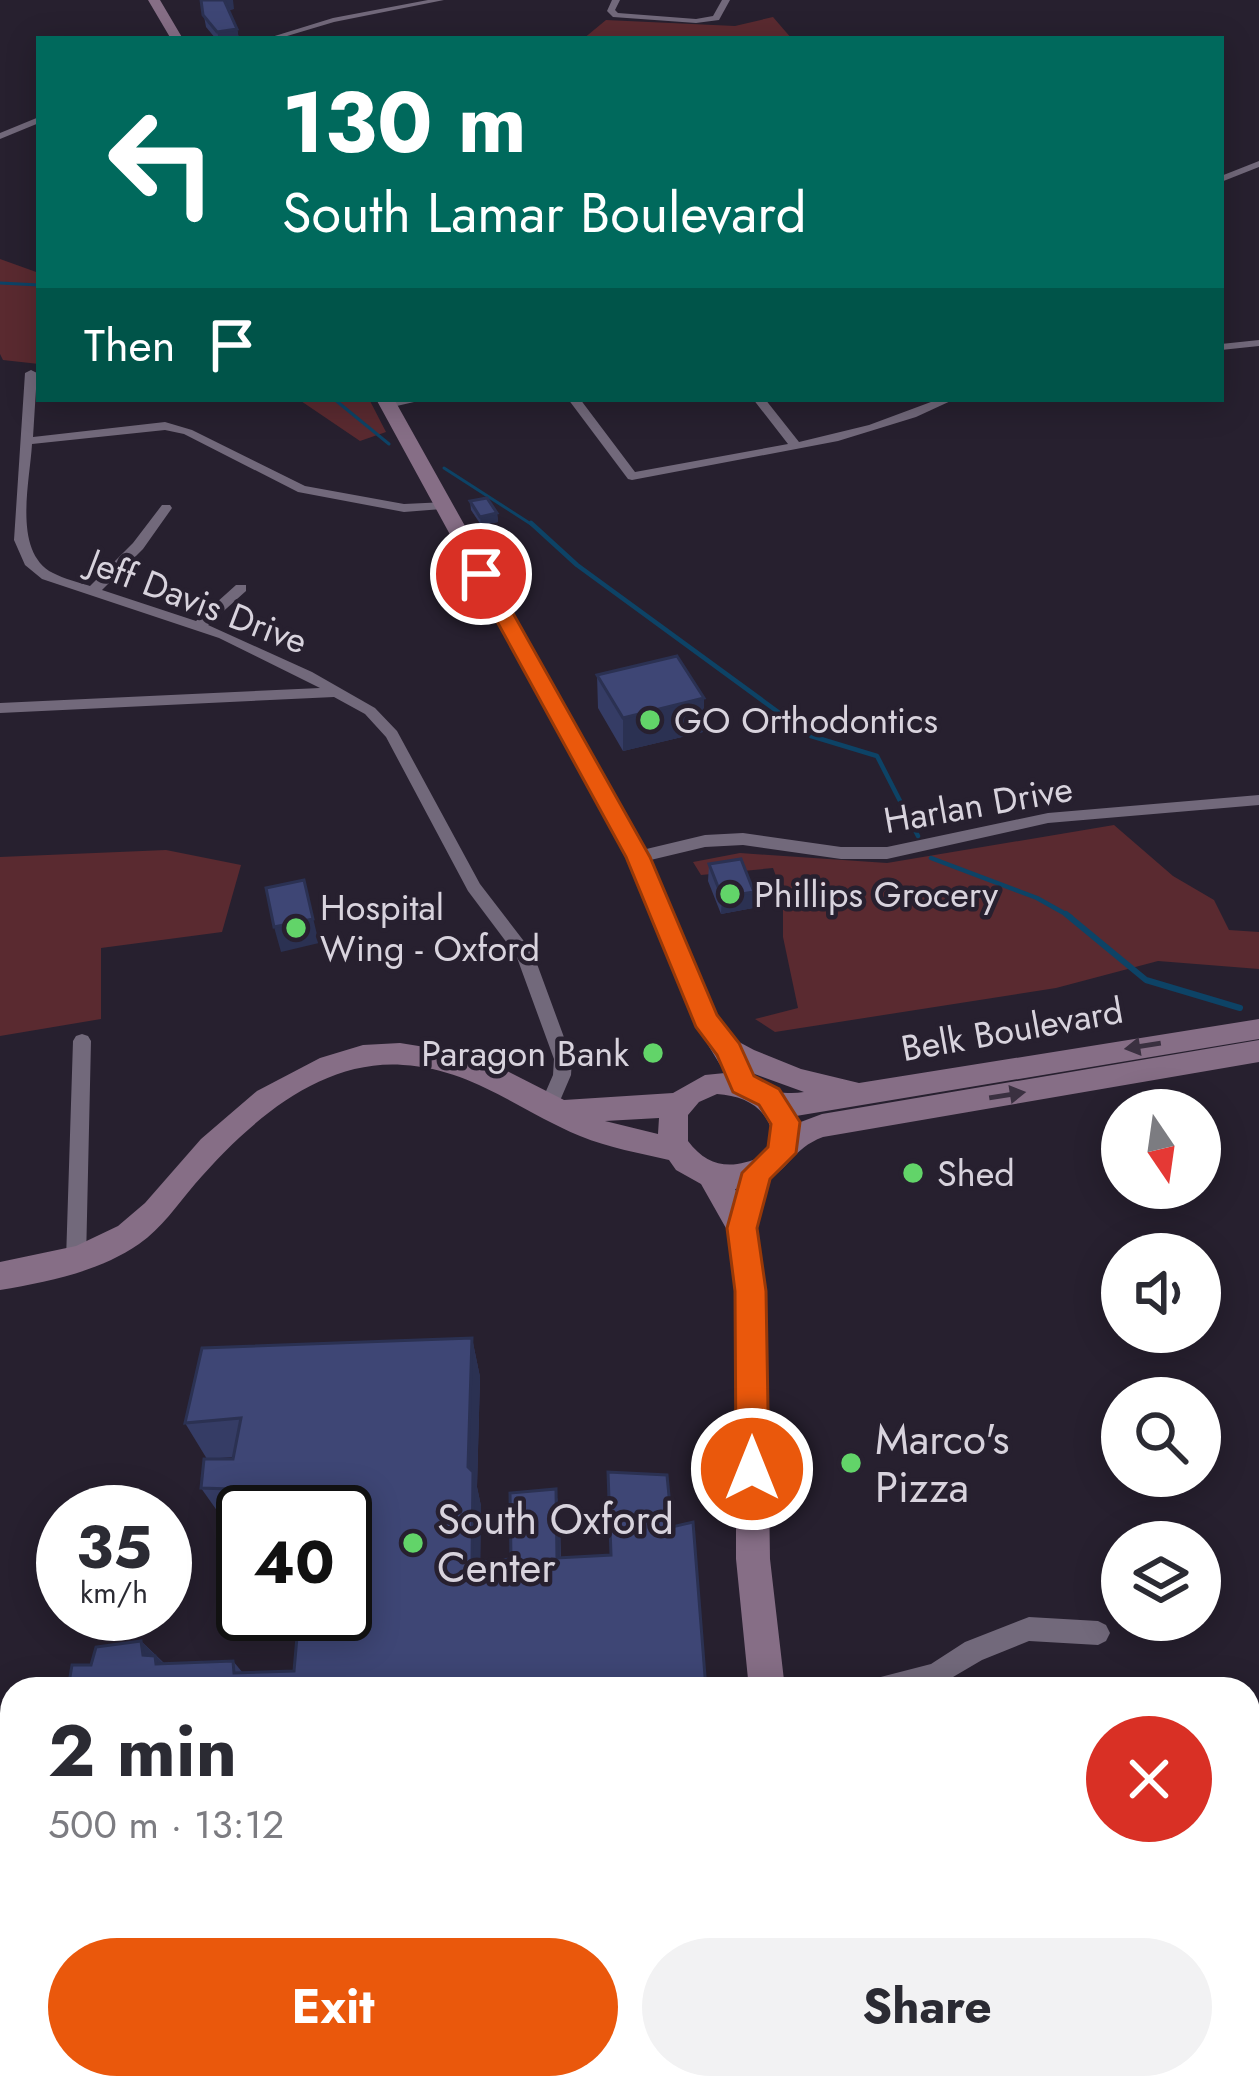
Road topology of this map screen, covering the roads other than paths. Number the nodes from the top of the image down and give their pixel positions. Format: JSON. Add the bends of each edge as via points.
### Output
{"nodes":[{"id":1,"x":154,"y":0,"type":"edge"},
{"id":2,"x":440,"y":0,"type":"edge"},
{"id":3,"x":616,"y":0,"type":"edge"},
{"id":4,"x":726,"y":0,"type":"edge"},
{"id":5,"x":175,"y":36,"type":"edge"},
{"id":6,"x":279,"y":36,"type":"edge"},
{"id":7,"x":36,"y":121,"type":"edge"},
{"id":8,"x":0,"y":136,"type":"edge"},
{"id":9,"x":1259,"y":164,"type":"edge"},
{"id":10,"x":1224,"y":178,"type":"edge"},
{"id":11,"x":1259,"y":343,"type":"edge"},
{"id":12,"x":1224,"y":347,"type":"edge"},
{"id":13,"x":32,"y":373,"type":"dead end"},
{"id":14,"x":387,"y":402,"type":"edge"},
{"id":15,"x":576,"y":402,"type":"edge"},
{"id":16,"x":761,"y":402,"type":"edge"},
{"id":17,"x":943,"y":402,"type":"edge"},
{"id":18,"x":29,"y":441,"type":"junction"},
{"id":19,"x":794,"y":444,"type":"junction"},
{"id":20,"x":442,"y":505,"type":"junction"},
{"id":21,"x":166,"y":508,"type":"dead end"},
{"id":22,"x":242,"y":588,"type":"dead end"},
{"id":23,"x":92,"y":592,"type":"junction"},
{"id":24,"x":198,"y":627,"type":"junction"},
{"id":25,"x":340,"y":692,"type":"junction"},
{"id":26,"x":0,"y":708,"type":"edge"},
{"id":27,"x":1259,"y":800,"type":"edge"},
{"id":28,"x":638,"y":857,"type":"junction"},
{"id":29,"x":706,"y":1020,"type":"junction"},
{"id":30,"x":1259,"y":1029,"type":"edge"},
{"id":31,"x":82,"y":1041,"type":"dead end"},
{"id":32,"x":729,"y":1050,"type":"junction"},
{"id":33,"x":1259,"y":1051,"type":"edge"},
{"id":34,"x":743,"y":1084,"type":"junction"},
{"id":35,"x":701,"y":1086,"type":"junction"},
{"id":36,"x":888,"y":1090,"type":"junction"},
{"id":37,"x":677,"y":1104,"type":"junction"},
{"id":38,"x":556,"y":1107,"type":"junction"},
{"id":39,"x":778,"y":1107,"type":"junction"},
{"id":40,"x":786,"y":1139,"type":"junction"},
{"id":41,"x":676,"y":1150,"type":"junction"},
{"id":42,"x":757,"y":1173,"type":"junction"},
{"id":43,"x":711,"y":1175,"type":"junction"},
{"id":44,"x":742,"y":1228,"type":"junction"},
{"id":45,"x":76,"y":1260,"type":"junction"},
{"id":46,"x":0,"y":1276,"type":"edge"},
{"id":47,"x":1098,"y":1633,"type":"dead end"},
{"id":48,"x":766,"y":1677,"type":"edge"},
{"id":49,"x":928,"y":1677,"type":"edge"}],
"edges":[{"from":1,"to":5,"type":"street"},
{"from":2,"to":6,"type":"street"},
{"from":3,"to":4,"type":"street","via":[[611,11],[622,16],[696,21],[718,16]]},
{"from":7,"to":8,"type":"street"},
{"from":9,"to":10,"type":"street"},
{"from":11,"to":12,"type":"street"},
{"from":13,"to":18,"type":"street","name":"Jeff Davis Drive"},
{"from":14,"to":20,"type":"street"},
{"from":15,"to":19,"type":"street","via":[[632,476]]},
{"from":16,"to":19,"type":"street"},
{"from":17,"to":19,"type":"street"},
{"from":18,"to":20,"type":"street","via":[[165,426],[302,489],[384,506]]},
{"from":18,"to":23,"type":"street","name":"Jeff Davis Drive","via":[[20,540],[47,576]]},
{"from":20,"to":28,"type":"street"},
{"from":21,"to":23,"type":"street"},
{"from":22,"to":24,"type":"street"},
{"from":23,"to":24,"type":"street","name":"Jeff Davis Drive"},
{"from":24,"to":25,"type":"street","name":"Jeff Davis Drive"},
{"from":25,"to":26,"type":"street"},
{"from":25,"to":38,"type":"street","name":"Jeff Davis Drive","via":[[392,734],[472,884],[524,953],[562,1059]]},
{"from":27,"to":28,"type":"street","name":"Harlan Drive","via":[[1048,818],[887,853],[742,839]]},
{"from":28,"to":29,"type":"street"},
{"from":29,"to":32,"type":"street"},
{"from":29,"to":35,"type":"street"},
{"from":30,"to":36,"type":"street","name":"Belk Boulevard","one_way":true},
{"from":31,"to":45,"type":"street"},
{"from":32,"to":34,"type":"street"},
{"from":32,"to":36,"type":"street","via":[[811,1086]]},
{"from":40,"to":33,"type":"street","name":"Belk Boulevard","one_way":true,"via":[[822,1126]]},
{"from":34,"to":35,"type":"street"},
{"from":34,"to":39,"type":"street"},
{"from":35,"to":37,"type":"street"},
{"from":36,"to":39,"type":"street","name":"Belk Boulevard"},
{"from":37,"to":38,"type":"street"},
{"from":37,"to":41,"type":"street","via":[[670,1135]]},
{"from":38,"to":41,"type":"street","via":[[581,1124]]},
{"from":38,"to":45,"type":"street","via":[[439,1059],[402,1055],[329,1065],[292,1079],[250,1110],[145,1222]]},
{"from":39,"to":40,"type":"street"},
{"from":40,"to":42,"type":"street"},
{"from":41,"to":43,"type":"street"},
{"from":42,"to":43,"type":"street"},
{"from":42,"to":44,"type":"street"},
{"from":43,"to":44,"type":"street"},
{"from":44,"to":48,"type":"street","via":[[751,1291],[753,1559]]},
{"from":45,"to":46,"type":"street"},
{"from":47,"to":49,"type":"street","via":[[1029,1629]]}]}
